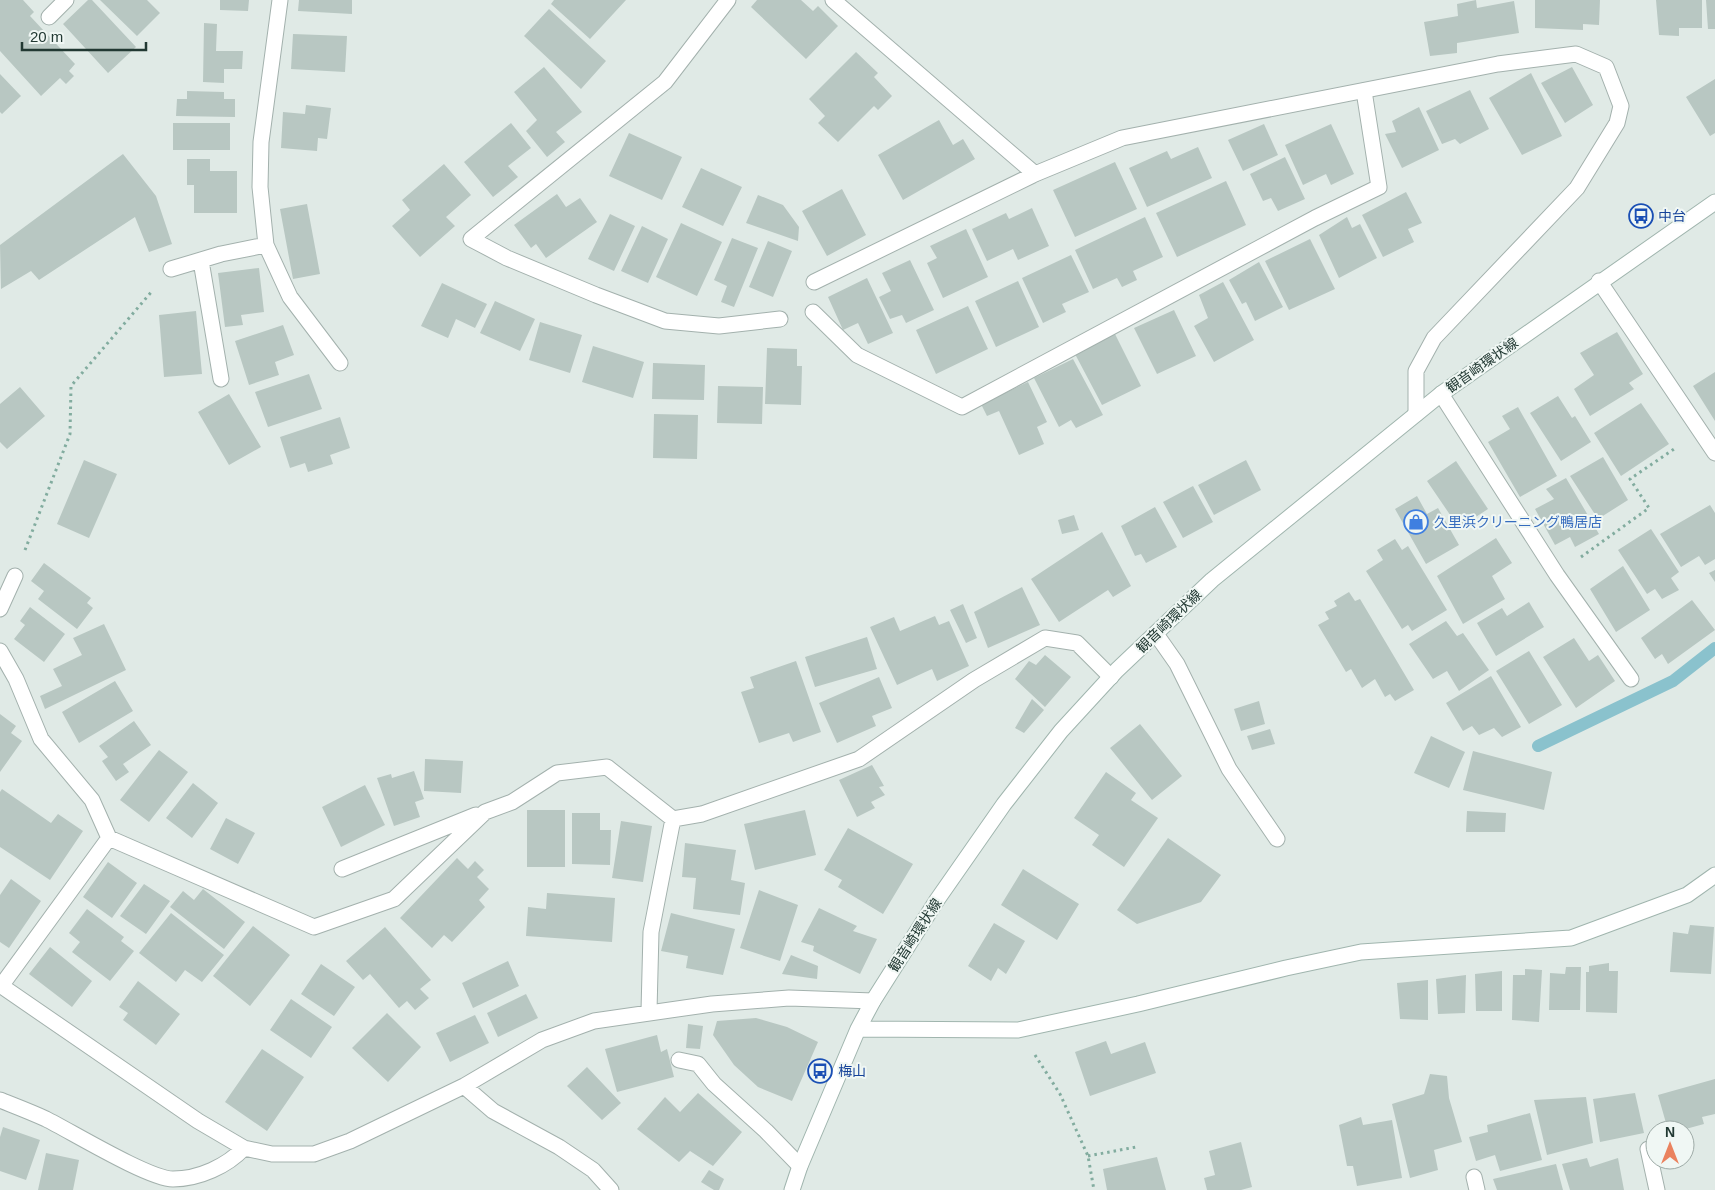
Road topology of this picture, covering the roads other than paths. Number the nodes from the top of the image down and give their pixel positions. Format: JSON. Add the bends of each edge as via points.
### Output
{"nodes":[{"id":1,"x":66,"y":0,"type":"edge"},
{"id":2,"x":280,"y":0,"type":"edge"},
{"id":3,"x":728,"y":0,"type":"edge"},
{"id":4,"x":833,"y":0,"type":"edge"},
{"id":5,"x":49,"y":17,"type":"dead end"},
{"id":6,"x":1364,"y":91,"type":"junction"},
{"id":7,"x":1035,"y":174,"type":"junction"},
{"id":8,"x":1715,"y":202,"type":"edge"},
{"id":9,"x":266,"y":245,"type":"junction"},
{"id":10,"x":201,"y":260,"type":"junction"},
{"id":11,"x":171,"y":269,"type":"road end"},
{"id":12,"x":1599,"y":281,"type":"junction"},
{"id":13,"x":814,"y":282,"type":"dead end"},
{"id":14,"x":812,"y":312,"type":"dead end"},
{"id":15,"x":780,"y":319,"type":"dead end"},
{"id":16,"x":340,"y":363,"type":"dead end"},
{"id":17,"x":221,"y":379,"type":"dead end"},
{"id":18,"x":1441,"y":394,"type":"junction"},
{"id":19,"x":1416,"y":414,"type":"junction"},
{"id":20,"x":1715,"y":453,"type":"edge"},
{"id":21,"x":15,"y":576,"type":"road end"},
{"id":22,"x":0,"y":609,"type":"edge"},
{"id":23,"x":1156,"y":634,"type":"junction"},
{"id":24,"x":0,"y":651,"type":"edge"},
{"id":25,"x":1111,"y":677,"type":"junction"},
{"id":26,"x":1631,"y":679,"type":"dead end"},
{"id":27,"x":485,"y":812,"type":"junction"},
{"id":28,"x":673,"y":819,"type":"junction"},
{"id":29,"x":109,"y":838,"type":"junction"},
{"id":30,"x":1276,"y":839,"type":"dead end"},
{"id":31,"x":342,"y":868,"type":"dead end"},
{"id":32,"x":1715,"y":876,"type":"edge"},
{"id":33,"x":0,"y":986,"type":"edge"},
{"id":34,"x":873,"y":1001,"type":"junction"},
{"id":35,"x":649,"y":1011,"type":"junction"},
{"id":36,"x":858,"y":1029,"type":"junction"},
{"id":37,"x":679,"y":1060,"type":"dead end"},
{"id":38,"x":464,"y":1086,"type":"junction"},
{"id":39,"x":0,"y":1100,"type":"edge"},
{"id":40,"x":244,"y":1148,"type":"junction"},
{"id":41,"x":800,"y":1166,"type":"junction"},
{"id":42,"x":1653,"y":1170,"type":"edge"},
{"id":43,"x":611,"y":1190,"type":"edge"},
{"id":44,"x":792,"y":1190,"type":"edge"},
{"id":45,"x":1657,"y":1190,"type":"edge"}],
"edges":[{"from":1,"to":5,"type":"street"},
{"from":2,"to":9,"type":"street","via":[[261,142],[260,187]]},
{"from":3,"to":15,"type":"street","via":[[665,82],[471,239],[506,258],[665,321],[720,326]]},
{"from":4,"to":7,"type":"street"},
{"from":6,"to":7,"type":"street","via":[[1122,138]]},
{"from":6,"to":14,"type":"street","via":[[1379,187],[962,407],[857,356]]},
{"from":6,"to":19,"type":"street","via":[[1498,64],[1576,54],[1606,66],[1621,106],[1617,122],[1578,188],[1434,338],[1416,370]]},
{"from":7,"to":13,"type":"street"},
{"from":8,"to":12,"type":"street","name":"観音崎環状線"},
{"from":9,"to":10,"type":"street"},
{"from":9,"to":16,"type":"street","via":[[290,297]]},
{"from":10,"to":11,"type":"street"},
{"from":10,"to":17,"type":"street"},
{"from":12,"to":18,"type":"street","name":"観音崎環状線"},
{"from":12,"to":20,"type":"street"},
{"from":18,"to":19,"type":"street","name":"観音崎環状線"},
{"from":18,"to":26,"type":"street","via":[[1557,576]]},
{"from":19,"to":23,"type":"street","name":"観音崎環状線","via":[[1212,580]]},
{"from":21,"to":22,"type":"street"},
{"from":23,"to":25,"type":"street","name":"観音崎環状線"},
{"from":23,"to":30,"type":"street","via":[[1177,664],[1230,770]]},
{"from":24,"to":29,"type":"street","via":[[16,679],[41,739],[92,800]]},
{"from":25,"to":28,"type":"street","via":[[1077,643],[1045,638],[974,680],[859,758],[702,814]]},
{"from":25,"to":34,"type":"street","name":"観音崎環状線","via":[[1061,730],[1004,804]]},
{"from":27,"to":28,"type":"street","via":[[512,802],[557,773],[607,767]]},
{"from":27,"to":29,"type":"street","via":[[394,899],[314,927]]},
{"from":27,"to":31,"type":"street"},
{"from":28,"to":35,"type":"street","via":[[651,932]]},
{"from":29,"to":33,"type":"street"},
{"from":32,"to":36,"type":"street","via":[[1687,895],[1571,938],[1361,952],[1018,1030]]},
{"from":33,"to":40,"type":"street","via":[[198,1121]]},
{"from":34,"to":35,"type":"street","via":[[789,998]]},
{"from":34,"to":36,"type":"street","name":"観音崎環状線"},
{"from":35,"to":38,"type":"street","via":[[594,1021],[542,1040]]},
{"from":36,"to":41,"type":"street","name":"観音崎環状線"},
{"from":37,"to":41,"type":"street","via":[[698,1064],[714,1084]]},
{"from":38,"to":40,"type":"street","via":[[350,1141],[314,1154],[272,1154]]},
{"from":38,"to":43,"type":"street","via":[[492,1111],[559,1147],[593,1170]]},
{"from":39,"to":40,"type":"street","via":[[45,1119],[144,1170],[171,1179],[222,1166]]},
{"from":41,"to":44,"type":"street","name":"観音崎環状線"},
{"from":42,"to":45,"type":"street"}]}
